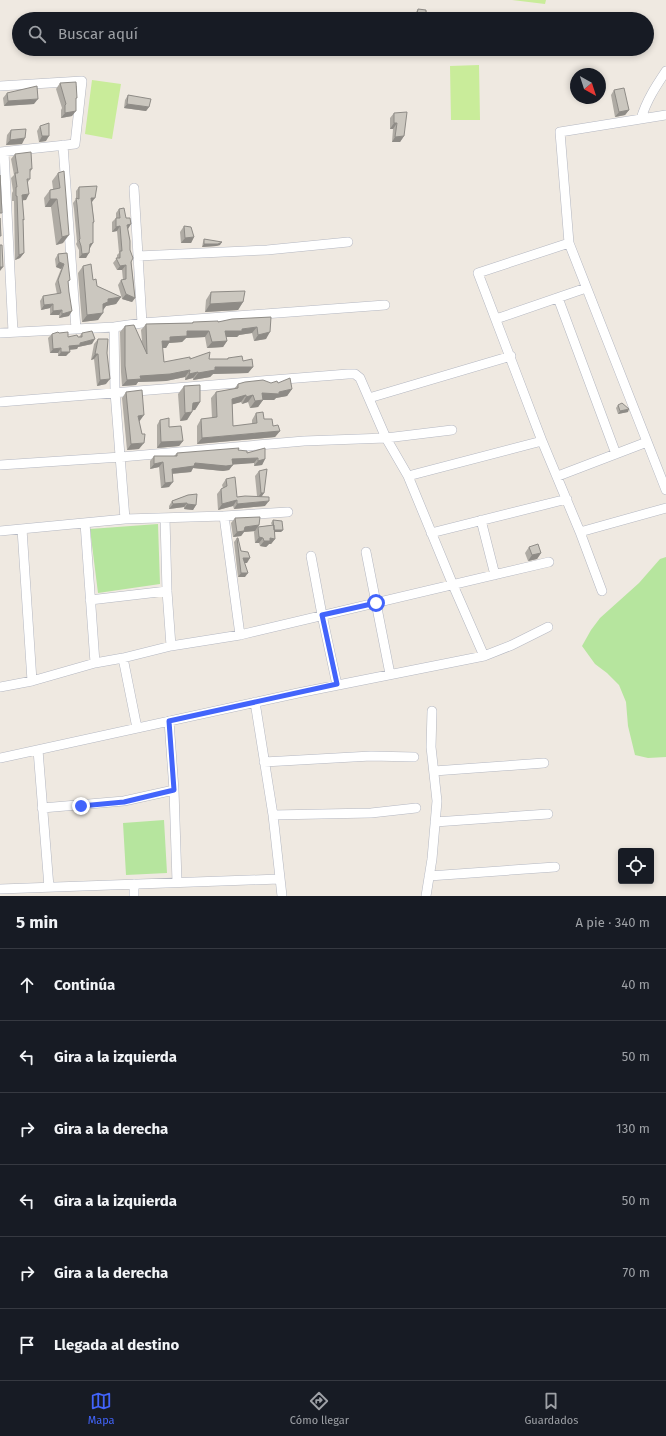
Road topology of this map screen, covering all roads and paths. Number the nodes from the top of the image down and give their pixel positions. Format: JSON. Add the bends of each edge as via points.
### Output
{"nodes":[{"id":1,"x":666,"y":71,"type":"edge"},
{"id":2,"x":0,"y":86,"type":"edge"},
{"id":3,"x":666,"y":115,"type":"edge"},
{"id":4,"x":641,"y":119,"type":"junction"},
{"id":5,"x":63,"y":146,"type":"junction"},
{"id":6,"x":2,"y":152,"type":"edge"},
{"id":7,"x":134,"y":188,"type":"dead end"},
{"id":8,"x":348,"y":242,"type":"dead end"},
{"id":9,"x":569,"y":243,"type":"junction"},
{"id":10,"x":138,"y":256,"type":"junction"},
{"id":11,"x":586,"y":288,"type":"junction"},
{"id":12,"x":558,"y":298,"type":"junction"},
{"id":13,"x":386,"y":305,"type":"dead end"},
{"id":14,"x":496,"y":319,"type":"junction"},
{"id":15,"x":142,"y":323,"type":"junction"},
{"id":16,"x":114,"y":327,"type":"junction"},
{"id":17,"x":76,"y":329,"type":"junction"},
{"id":18,"x":13,"y":332,"type":"junction"},
{"id":19,"x":0,"y":333,"type":"edge"},
{"id":20,"x":511,"y":356,"type":"junction"},
{"id":21,"x":116,"y":392,"type":"junction"},
{"id":22,"x":369,"y":398,"type":"junction"},
{"id":23,"x":0,"y":402,"type":"edge"},
{"id":24,"x":452,"y":430,"type":"dead end"},
{"id":25,"x":386,"y":438,"type":"junction"},
{"id":26,"x":542,"y":441,"type":"junction"},
{"id":27,"x":647,"y":442,"type":"junction"},
{"id":28,"x":616,"y":454,"type":"junction"},
{"id":29,"x":121,"y":457,"type":"junction"},
{"id":30,"x":0,"y":465,"type":"edge"},
{"id":31,"x":408,"y":476,"type":"junction"},
{"id":32,"x":558,"y":476,"type":"junction"},
{"id":33,"x":666,"y":490,"type":"edge"},
{"id":34,"x":567,"y":499,"type":"junction"},
{"id":35,"x":666,"y":508,"type":"edge"},
{"id":36,"x":288,"y":512,"type":"dead end"},
{"id":37,"x":224,"y":516,"type":"junction"},
{"id":38,"x":165,"y":518,"type":"junction"},
{"id":39,"x":124,"y":519,"type":"junction"},
{"id":40,"x":481,"y":520,"type":"junction"},
{"id":41,"x":85,"y":524,"type":"junction"},
{"id":42,"x":22,"y":529,"type":"junction"},
{"id":43,"x":0,"y":530,"type":"edge"},
{"id":44,"x":580,"y":532,"type":"junction"},
{"id":45,"x":431,"y":533,"type":"junction"},
{"id":46,"x":366,"y":552,"type":"dead end"},
{"id":47,"x":311,"y":556,"type":"dead end"},
{"id":48,"x":549,"y":562,"type":"dead end"},
{"id":49,"x":495,"y":575,"type":"junction"},
{"id":50,"x":453,"y":585,"type":"junction"},
{"id":51,"x":167,"y":590,"type":"junction"},
{"id":52,"x":602,"y":591,"type":"dead end"},
{"id":53,"x":90,"y":600,"type":"junction"},
{"id":54,"x":376,"y":603,"type":"junction"},
{"id":55,"x":322,"y":615,"type":"junction"},
{"id":56,"x":548,"y":627,"type":"dead end"},
{"id":57,"x":240,"y":635,"type":"junction"},
{"id":58,"x":172,"y":646,"type":"junction"},
{"id":59,"x":484,"y":656,"type":"junction"},
{"id":60,"x":123,"y":658,"type":"junction"},
{"id":61,"x":95,"y":663,"type":"junction"},
{"id":62,"x":390,"y":674,"type":"junction"},
{"id":63,"x":32,"y":681,"type":"junction"},
{"id":64,"x":337,"y":684,"type":"junction"},
{"id":65,"x":0,"y":687,"type":"edge"},
{"id":66,"x":255,"y":702,"type":"junction"},
{"id":67,"x":432,"y":711,"type":"dead end"},
{"id":68,"x":169,"y":721,"type":"junction"},
{"id":69,"x":137,"y":728,"type":"junction"},
{"id":70,"x":38,"y":750,"type":"junction"},
{"id":71,"x":414,"y":757,"type":"dead end"},
{"id":72,"x":0,"y":758,"type":"edge"},
{"id":73,"x":264,"y":762,"type":"junction"},
{"id":74,"x":544,"y":763,"type":"dead end"},
{"id":75,"x":434,"y":770,"type":"junction"},
{"id":76,"x":174,"y":790,"type":"junction"},
{"id":77,"x":42,"y":808,"type":"junction"},
{"id":78,"x":416,"y":808,"type":"dead end"},
{"id":79,"x":548,"y":814,"type":"dead end"},
{"id":80,"x":273,"y":815,"type":"junction"},
{"id":81,"x":435,"y":822,"type":"junction"},
{"id":82,"x":556,"y":867,"type":"dead end"},
{"id":83,"x":429,"y":876,"type":"junction"},
{"id":84,"x":279,"y":878,"type":"junction"},
{"id":85,"x":177,"y":882,"type":"junction"},
{"id":86,"x":134,"y":884,"type":"junction"},
{"id":87,"x":48,"y":887,"type":"junction"},
{"id":88,"x":0,"y":889,"type":"edge"},
{"id":89,"x":134,"y":896,"type":"edge"},
{"id":90,"x":282,"y":896,"type":"edge"},
{"id":91,"x":426,"y":896,"type":"edge"}],
"edges":[{"from":1,"to":4,"type":"street","via":[[644,107]]},
{"from":2,"to":5,"type":"street","via":[[82,81],[75,144]]},
{"from":3,"to":4,"type":"street"},
{"from":4,"to":9,"type":"street","via":[[560,132]]},
{"from":5,"to":6,"type":"street"},
{"from":5,"to":17,"type":"street"},
{"from":6,"to":18,"type":"street"},
{"from":7,"to":10,"type":"street"},
{"from":8,"to":10,"type":"street","via":[[267,250]]},
{"from":9,"to":11,"type":"street"},
{"from":9,"to":14,"type":"street","via":[[478,273]]},
{"from":10,"to":15,"type":"street"},
{"from":11,"to":12,"type":"street"},
{"from":11,"to":27,"type":"street"},
{"from":12,"to":14,"type":"street"},
{"from":12,"to":28,"type":"street"},
{"from":13,"to":15,"type":"street"},
{"from":14,"to":20,"type":"street"},
{"from":15,"to":16,"type":"street"},
{"from":16,"to":17,"type":"street"},
{"from":16,"to":21,"type":"street"},
{"from":17,"to":18,"type":"street"},
{"from":18,"to":19,"type":"street"},
{"from":20,"to":22,"type":"street"},
{"from":20,"to":26,"type":"street"},
{"from":21,"to":22,"type":"street","via":[[355,374],[360,378]]},
{"from":21,"to":23,"type":"street"},
{"from":21,"to":29,"type":"street"},
{"from":22,"to":25,"type":"street"},
{"from":24,"to":25,"type":"street"},
{"from":25,"to":29,"type":"street","via":[[304,441]]},
{"from":25,"to":31,"type":"street"},
{"from":26,"to":31,"type":"street"},
{"from":26,"to":32,"type":"street"},
{"from":27,"to":28,"type":"street"},
{"from":27,"to":33,"type":"street"},
{"from":28,"to":32,"type":"street"},
{"from":29,"to":30,"type":"street"},
{"from":29,"to":39,"type":"street"},
{"from":31,"to":45,"type":"street"},
{"from":32,"to":34,"type":"street"},
{"from":34,"to":40,"type":"street"},
{"from":34,"to":44,"type":"street"},
{"from":35,"to":44,"type":"street"},
{"from":36,"to":37,"type":"street"},
{"from":37,"to":38,"type":"street"},
{"from":37,"to":57,"type":"street"},
{"from":38,"to":39,"type":"street"},
{"from":38,"to":51,"type":"street"},
{"from":39,"to":41,"type":"street"},
{"from":40,"to":45,"type":"street"},
{"from":40,"to":49,"type":"street"},
{"from":41,"to":42,"type":"street"},
{"from":41,"to":53,"type":"street"},
{"from":42,"to":43,"type":"street"},
{"from":42,"to":63,"type":"street"},
{"from":44,"to":52,"type":"street"},
{"from":45,"to":50,"type":"street"},
{"from":46,"to":54,"type":"street"},
{"from":47,"to":55,"type":"street"},
{"from":48,"to":49,"type":"street"},
{"from":49,"to":50,"type":"street"},
{"from":50,"to":54,"type":"street"},
{"from":50,"to":59,"type":"street"},
{"from":51,"to":53,"type":"street"},
{"from":51,"to":58,"type":"street"},
{"from":53,"to":61,"type":"street"},
{"from":54,"to":55,"type":"street"},
{"from":54,"to":62,"type":"street"},
{"from":55,"to":57,"type":"street"},
{"from":55,"to":64,"type":"street"},
{"from":56,"to":59,"type":"street"},
{"from":57,"to":58,"type":"street"},
{"from":58,"to":60,"type":"street"},
{"from":59,"to":62,"type":"street"},
{"from":60,"to":61,"type":"street"},
{"from":60,"to":69,"type":"street"},
{"from":61,"to":63,"type":"street"},
{"from":62,"to":64,"type":"street"},
{"from":63,"to":65,"type":"street"},
{"from":64,"to":66,"type":"street"},
{"from":66,"to":68,"type":"street"},
{"from":66,"to":73,"type":"street"},
{"from":67,"to":75,"type":"street","via":[[431,747]]},
{"from":68,"to":69,"type":"street"},
{"from":68,"to":76,"type":"street"},
{"from":69,"to":70,"type":"street"},
{"from":70,"to":72,"type":"street"},
{"from":70,"to":77,"type":"street"},
{"from":71,"to":73,"type":"street","via":[[372,756]]},
{"from":73,"to":80,"type":"street"},
{"from":74,"to":75,"type":"street"},
{"from":75,"to":81,"type":"street","via":[[437,801]]},
{"from":76,"to":77,"type":"street","via":[[124,802]]},
{"from":76,"to":85,"type":"street"},
{"from":77,"to":87,"type":"street"},
{"from":78,"to":80,"type":"street","via":[[371,813]]},
{"from":79,"to":81,"type":"street"},
{"from":80,"to":84,"type":"street"},
{"from":81,"to":83,"type":"street"},
{"from":82,"to":83,"type":"street"},
{"from":83,"to":91,"type":"street"},
{"from":84,"to":85,"type":"street"},
{"from":84,"to":90,"type":"street"},
{"from":85,"to":86,"type":"street"},
{"from":86,"to":87,"type":"street"},
{"from":86,"to":89,"type":"street"},
{"from":87,"to":88,"type":"street"}]}
